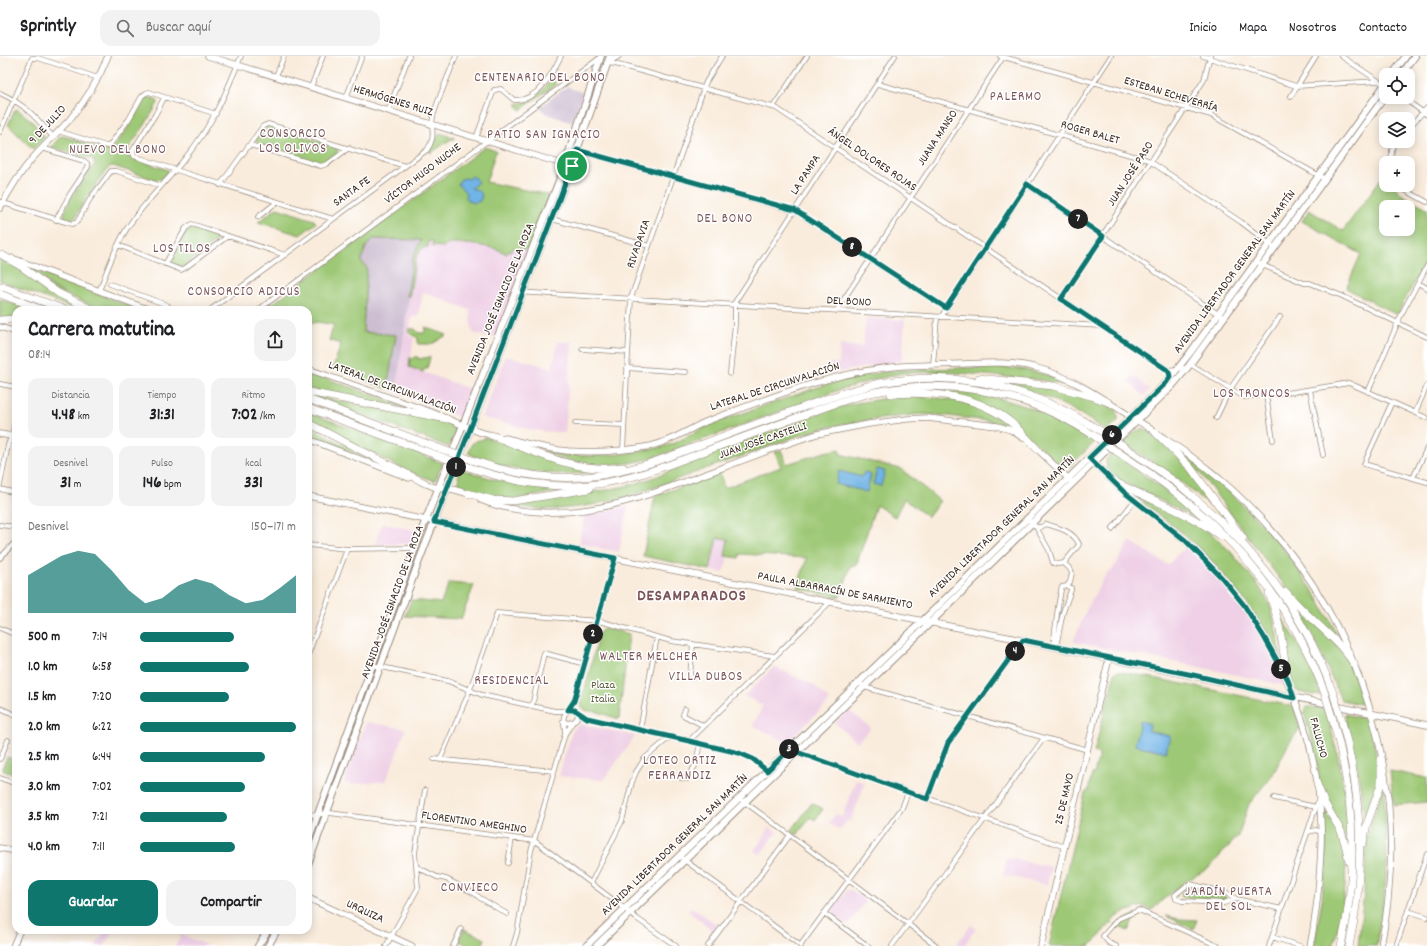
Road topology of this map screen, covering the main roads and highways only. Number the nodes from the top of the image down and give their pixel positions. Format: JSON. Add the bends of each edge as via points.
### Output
{"nodes":[{"id":1,"x":601,"y":56,"type":"edge"},
{"id":2,"x":610,"y":56,"type":"edge"},
{"id":3,"x":1406,"y":56,"type":"edge"},
{"id":4,"x":1414,"y":56,"type":"edge"},
{"id":5,"x":1397,"y":68,"type":"edge"},
{"id":6,"x":1406,"y":68,"type":"edge"},
{"id":7,"x":1379,"y":93,"type":"edge"},
{"id":8,"x":1379,"y":104,"type":"edge"},
{"id":9,"x":1272,"y":246,"type":"junction"},
{"id":10,"x":1,"y":255,"type":"edge"},
{"id":11,"x":0,"y":286,"type":"edge"},
{"id":12,"x":0,"y":294,"type":"edge"},
{"id":13,"x":32,"y":306,"type":"edge"},
{"id":14,"x":55,"y":306,"type":"edge"},
{"id":15,"x":84,"y":306,"type":"edge"},
{"id":16,"x":1221,"y":316,"type":"junction"},
{"id":17,"x":12,"y":319,"type":"edge"},
{"id":18,"x":0,"y":320,"type":"edge"},
{"id":19,"x":912,"y":379,"type":"junction"},
{"id":20,"x":312,"y":393,"type":"edge"},
{"id":21,"x":859,"y":397,"type":"junction"},
{"id":22,"x":312,"y":400,"type":"edge"},
{"id":23,"x":1108,"y":402,"type":"road end"},
{"id":24,"x":312,"y":409,"type":"edge"},
{"id":25,"x":447,"y":419,"type":"road end"},
{"id":26,"x":312,"y":425,"type":"edge"},
{"id":27,"x":1156,"y":433,"type":"road end"},
{"id":28,"x":491,"y":435,"type":"road end"},
{"id":29,"x":1037,"y":449,"type":"road end"},
{"id":30,"x":651,"y":463,"type":"junction"},
{"id":31,"x":471,"y":464,"type":"junction"},
{"id":32,"x":673,"y":464,"type":"junction"},
{"id":33,"x":1112,"y":480,"type":"road end"},
{"id":34,"x":424,"y":483,"type":"road end"},
{"id":35,"x":467,"y":493,"type":"road end"},
{"id":36,"x":1241,"y":553,"type":"junction"},
{"id":37,"x":1262,"y":566,"type":"junction"},
{"id":38,"x":1257,"y":572,"type":"junction"},
{"id":39,"x":1354,"y":664,"type":"road end"},
{"id":40,"x":1288,"y":680,"type":"road end"},
{"id":41,"x":1381,"y":759,"type":"road end"},
{"id":42,"x":1317,"y":784,"type":"road end"},
{"id":43,"x":312,"y":830,"type":"edge"},
{"id":44,"x":312,"y":853,"type":"edge"},
{"id":45,"x":1360,"y":861,"type":"junction"},
{"id":46,"x":1350,"y":887,"type":"junction"},
{"id":47,"x":1358,"y":887,"type":"junction"},
{"id":48,"x":1347,"y":912,"type":"junction"},
{"id":49,"x":266,"y":934,"type":"edge"},
{"id":50,"x":275,"y":934,"type":"edge"},
{"id":51,"x":258,"y":946,"type":"edge"},
{"id":52,"x":268,"y":946,"type":"edge"},
{"id":53,"x":586,"y":946,"type":"edge"},
{"id":54,"x":596,"y":946,"type":"edge"},
{"id":55,"x":1337,"y":946,"type":"edge"},
{"id":56,"x":1341,"y":946,"type":"edge"},
{"id":57,"x":1349,"y":946,"type":"edge"},
{"id":58,"x":1355,"y":946,"type":"edge"}],
"edges":[{"from":1,"to":43,"type":"main road","name":"AVENIDA JOSÉ IGNACIO DE LA ROZA","via":[[565,164],[425,520]]},
{"from":2,"to":44,"type":"main road","name":"AVENIDA JOSÉ IGNACIO DE LA ROZA","via":[[572,166],[434,522]]},
{"from":3,"to":5,"type":"main road"},
{"from":4,"to":6,"type":"main road"},
{"from":7,"to":9,"type":"main road","name":"AVENIDA LIBERTADOR GENERAL SAN MARTÍN","via":[[1318,176]]},
{"from":8,"to":9,"type":"main road","name":"AVENIDA LIBERTADOR GENERAL SAN MARTÍN"},
{"from":9,"to":16,"type":"main road","name":"AVENIDA LIBERTADOR GENERAL SAN MARTÍN"},
{"from":10,"to":15,"type":"highway","via":[[58,293]]},
{"from":11,"to":14,"type":"highway"},
{"from":12,"to":13,"type":"highway"},
{"from":16,"to":53,"type":"main road","name":"AVENIDA LIBERTADOR GENERAL SAN MARTÍN","via":[[1169,379]]},
{"from":16,"to":54,"type":"main road","name":"AVENIDA LIBERTADOR GENERAL SAN MARTÍN","via":[[1171,387],[1034,525]]},
{"from":17,"to":18,"type":"highway"},
{"from":19,"to":23,"type":"highway","via":[[944,375],[1038,383]]},
{"from":19,"to":30,"type":"highway","via":[[880,383],[840,394]]},
{"from":19,"to":37,"type":"highway","bridge":true,"via":[[976,382],[1006,388],[1064,409],[1122,445],[1203,504],[1232,531]]},
{"from":20,"to":25,"type":"highway"},
{"from":21,"to":29,"type":"highway","via":[[903,393],[937,394],[970,400],[1007,419]]},
{"from":21,"to":32,"type":"highway","via":[[825,407]]},
{"from":21,"to":36,"type":"highway","bridge":true,"via":[[893,389],[954,387],[984,391],[1042,408],[1074,423],[1157,478],[1213,524]]},
{"from":22,"to":31,"type":"highway","bridge":true,"via":[[441,448]]},
{"from":24,"to":31,"type":"highway","bridge":true,"via":[[438,456]]},
{"from":26,"to":34,"type":"highway"},
{"from":27,"to":37,"type":"highway","via":[[1195,472]]},
{"from":28,"to":30,"type":"highway","via":[[584,467],[613,468]]},
{"from":30,"to":31,"type":"highway","via":[[613,474],[563,478],[520,474]]},
{"from":31,"to":32,"type":"highway","via":[[499,477],[566,486],[625,479]]},
{"from":32,"to":35,"type":"highway","via":[[625,483],[521,500],[498,500]]},
{"from":33,"to":36,"type":"highway","via":[[1202,523]]},
{"from":36,"to":38,"type":"highway"},
{"from":37,"to":39,"type":"highway","via":[[1341,646]]},
{"from":37,"to":45,"type":"highway","bridge":true,"via":[[1301,624],[1319,658],[1333,693],[1352,759],[1359,814]]},
{"from":38,"to":40,"type":"highway","via":[[1275,609]]},
{"from":38,"to":46,"type":"highway","bridge":true,"via":[[1299,635],[1332,717],[1342,755],[1350,808]]},
{"from":41,"to":45,"type":"highway","via":[[1381,784],[1367,824]]},
{"from":42,"to":46,"type":"highway","via":[[1344,840]]},
{"from":45,"to":47,"type":"highway"},
{"from":46,"to":48,"type":"highway"},
{"from":47,"to":57,"type":"highway"},
{"from":47,"to":58,"type":"highway"},
{"from":48,"to":55,"type":"highway"},
{"from":48,"to":56,"type":"highway"},
{"from":49,"to":51,"type":"main road"},
{"from":50,"to":52,"type":"main road"}]}
